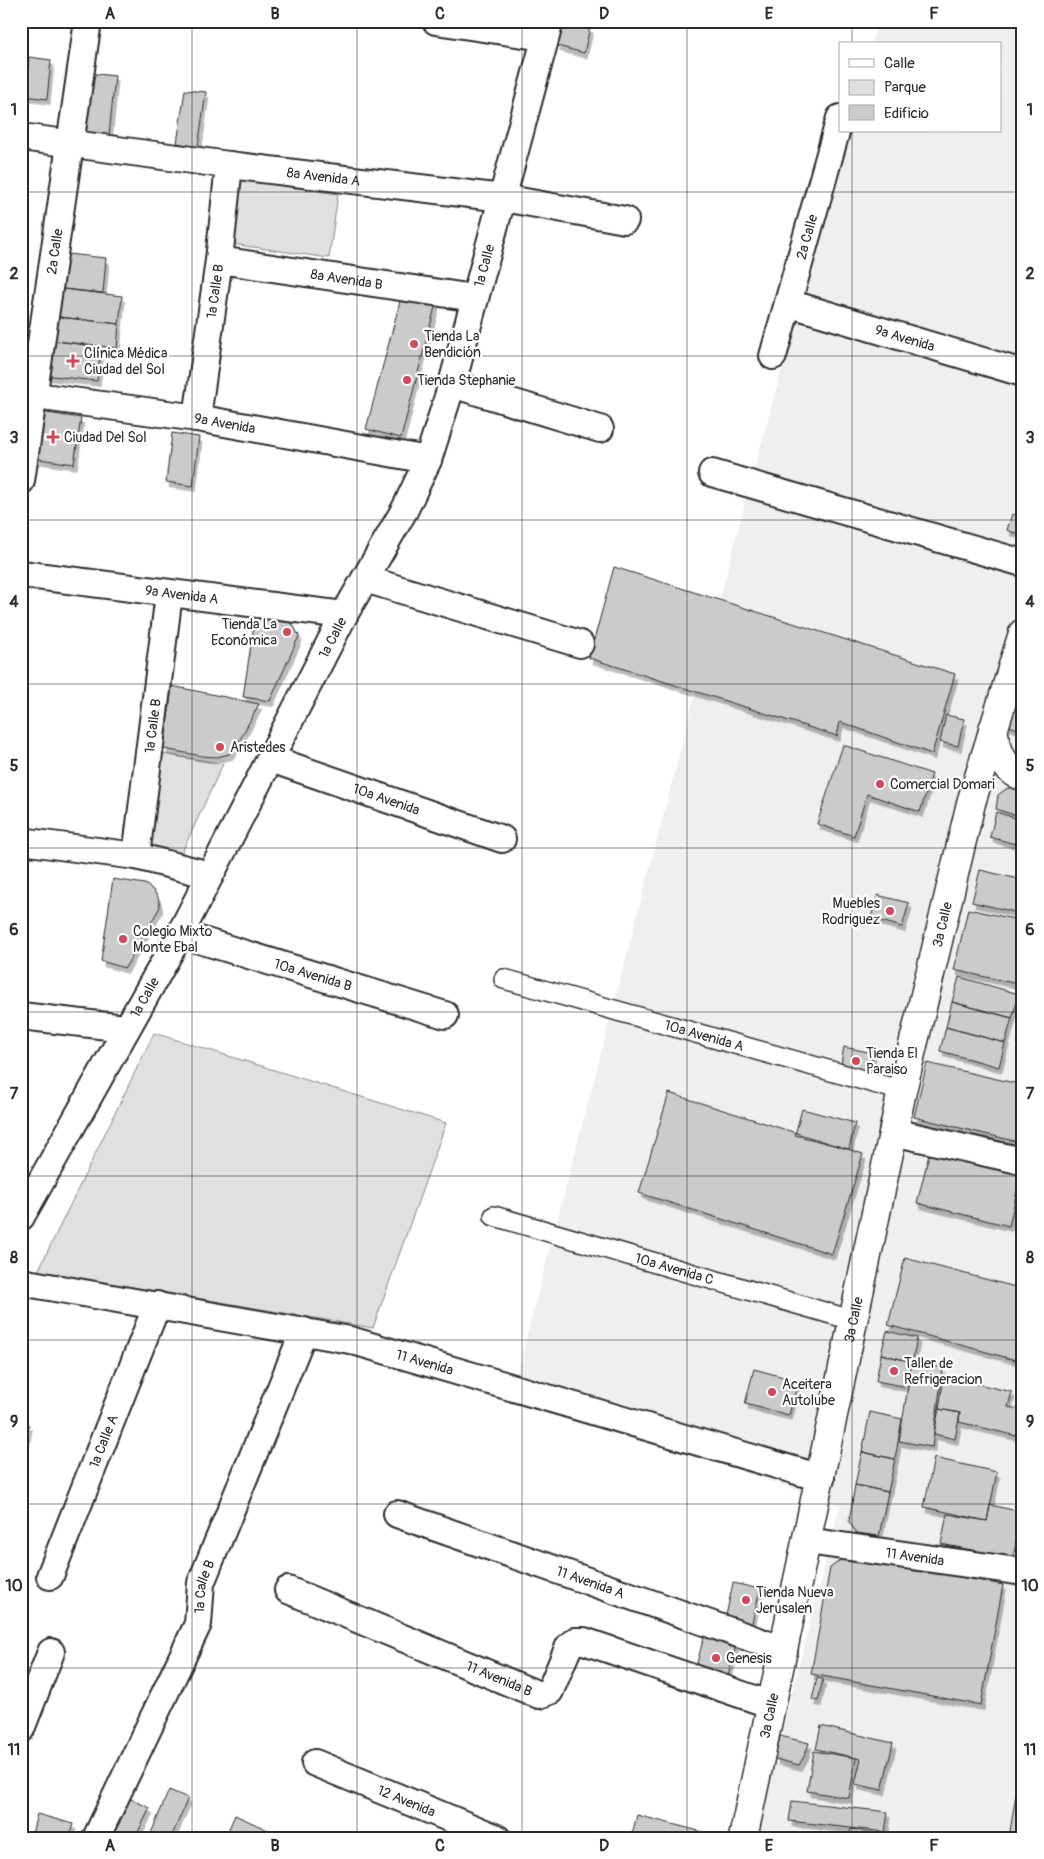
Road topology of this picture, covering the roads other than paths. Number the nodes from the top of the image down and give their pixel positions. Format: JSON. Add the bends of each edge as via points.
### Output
{"nodes":[{"id":1,"x":88,"y":21,"type":"edge"},
{"id":2,"x":443,"y":22,"type":"edge"},
{"id":3,"x":547,"y":29,"type":"edge"},
{"id":4,"x":839,"y":122,"type":"edge"},
{"id":5,"x":21,"y":137,"type":"edge"},
{"id":6,"x":71,"y":145,"type":"junction"},
{"id":7,"x":229,"y":165,"type":"junction"},
{"id":8,"x":503,"y":198,"type":"junction"},
{"id":9,"x":625,"y":220,"type":"dead end"},
{"id":10,"x":219,"y":260,"type":"junction"},
{"id":11,"x":474,"y":298,"type":"junction"},
{"id":12,"x":788,"y":303,"type":"junction"},
{"id":13,"x":773,"y":356,"type":"dead end"},
{"id":14,"x":1023,"y":373,"type":"edge"},
{"id":15,"x":452,"y":384,"type":"junction"},
{"id":16,"x":28,"y":395,"type":"edge"},
{"id":17,"x":197,"y":418,"type":"junction"},
{"id":18,"x":600,"y":429,"type":"dead end"},
{"id":19,"x":428,"y":460,"type":"junction"},
{"id":20,"x":712,"y":473,"type":"dead end"},
{"id":21,"x":21,"y":481,"type":"edge"},
{"id":22,"x":1023,"y":563,"type":"edge"},
{"id":23,"x":21,"y":574,"type":"edge"},
{"id":24,"x":365,"y":579,"type":"junction"},
{"id":25,"x":169,"y":594,"type":"junction"},
{"id":26,"x":344,"y":615,"type":"junction"},
{"id":27,"x":1023,"y":633,"type":"edge"},
{"id":28,"x":580,"y":644,"type":"dead end"},
{"id":29,"x":993,"y":729,"type":"junction"},
{"id":30,"x":271,"y":759,"type":"junction"},
{"id":31,"x":1020,"y":776,"type":"edge"},
{"id":32,"x":971,"y":803,"type":"junction"},
{"id":33,"x":502,"y":839,"type":"dead end"},
{"id":34,"x":21,"y":841,"type":"edge"},
{"id":35,"x":136,"y":856,"type":"junction"},
{"id":36,"x":210,"y":875,"type":"junction"},
{"id":37,"x":180,"y":934,"type":"junction"},
{"id":38,"x":504,"y":979,"type":"dead end"},
{"id":39,"x":445,"y":1014,"type":"dead end"},
{"id":40,"x":21,"y":1016,"type":"edge"},
{"id":41,"x":125,"y":1028,"type":"junction"},
{"id":42,"x":902,"y":1091,"type":"junction"},
{"id":43,"x":893,"y":1132,"type":"junction"},
{"id":44,"x":1023,"y":1161,"type":"edge"},
{"id":45,"x":30,"y":1183,"type":"edge"},
{"id":46,"x":494,"y":1216,"type":"dead end"},
{"id":47,"x":21,"y":1217,"type":"edge"},
{"id":48,"x":21,"y":1282,"type":"edge"},
{"id":49,"x":157,"y":1305,"type":"junction"},
{"id":50,"x":855,"y":1321,"type":"junction"},
{"id":51,"x":304,"y":1331,"type":"junction"},
{"id":52,"x":821,"y":1478,"type":"junction"},
{"id":53,"x":397,"y":1514,"type":"dead end"},
{"id":54,"x":807,"y":1541,"type":"junction"},
{"id":55,"x":1023,"y":1572,"type":"edge"},
{"id":56,"x":50,"y":1576,"type":"dead end"},
{"id":57,"x":288,"y":1590,"type":"dead end"},
{"id":58,"x":784,"y":1650,"type":"junction"},
{"id":59,"x":51,"y":1652,"type":"dead end"},
{"id":60,"x":772,"y":1704,"type":"junction"},
{"id":61,"x":21,"y":1729,"type":"edge"},
{"id":62,"x":315,"y":1763,"type":"dead end"},
{"id":63,"x":96,"y":1838,"type":"edge"},
{"id":64,"x":497,"y":1838,"type":"edge"},
{"id":65,"x":743,"y":1838,"type":"edge"}],
"edges":[{"from":1,"to":6,"type":"street","name":"2a Calle"},
{"from":2,"to":3,"type":"street"},
{"from":3,"to":8,"type":"street","name":"1a Calle"},
{"from":4,"to":12,"type":"street","name":"2a Calle"},
{"from":5,"to":6,"type":"street","name":"8a Avenida A"},
{"from":6,"to":7,"type":"street","name":"8a Avenida A"},
{"from":6,"to":16,"type":"street","name":"2a Calle"},
{"from":7,"to":8,"type":"street","name":"8a Avenida A"},
{"from":7,"to":10,"type":"street","name":"1a Calle B"},
{"from":8,"to":9,"type":"street","name":"8a Avenida A"},
{"from":8,"to":11,"type":"street","name":"1a Calle"},
{"from":10,"to":11,"type":"street","name":"8a Avenida B"},
{"from":10,"to":17,"type":"street","name":"1a Calle B"},
{"from":11,"to":15,"type":"street","name":"1a Calle"},
{"from":12,"to":13,"type":"street","name":"2a Calle"},
{"from":12,"to":14,"type":"street","name":"9a Avenida"},
{"from":15,"to":18,"type":"street"},
{"from":15,"to":19,"type":"street","name":"1a Calle"},
{"from":16,"to":17,"type":"street","name":"9a Avenida"},
{"from":16,"to":21,"type":"street","name":"2a Calle"},
{"from":17,"to":19,"type":"street","name":"9a Avenida"},
{"from":19,"to":24,"type":"street","name":"1a Calle","via":[[405,509]]},
{"from":20,"to":22,"type":"street"},
{"from":23,"to":25,"type":"street","name":"9a Avenida A"},
{"from":24,"to":26,"type":"street","name":"1a Calle"},
{"from":24,"to":28,"type":"street"},
{"from":25,"to":26,"type":"street","name":"9a Avenida A"},
{"from":25,"to":35,"type":"street","name":"1a Calle B"},
{"from":26,"to":30,"type":"street","name":"1a Calle"},
{"from":27,"to":29,"type":"main road","name":"3a Calle"},
{"from":29,"to":31,"type":"main road","via":[[997,750],[1006,764]]},
{"from":29,"to":32,"type":"main road","name":"3a Calle"},
{"from":30,"to":33,"type":"street","name":"10a Avenida"},
{"from":30,"to":36,"type":"street","name":"1a Calle"},
{"from":31,"to":32,"type":"main road","via":[[1000,779]]},
{"from":32,"to":42,"type":"main road","name":"3a Calle"},
{"from":34,"to":35,"type":"street"},
{"from":35,"to":36,"type":"street"},
{"from":36,"to":37,"type":"street","name":"1a Calle"},
{"from":37,"to":39,"type":"street","name":"10a Avenida B"},
{"from":37,"to":41,"type":"street","name":"1a Calle"},
{"from":38,"to":42,"type":"street","name":"10a Avenida A"},
{"from":40,"to":41,"type":"street"},
{"from":41,"to":45,"type":"street","name":"1a Calle"},
{"from":42,"to":43,"type":"main road","name":"3a Calle"},
{"from":43,"to":44,"type":"street"},
{"from":43,"to":50,"type":"main road","name":"3a Calle"},
{"from":45,"to":47,"type":"street","name":"1a Calle"},
{"from":46,"to":50,"type":"street","name":"10a Avenida C"},
{"from":48,"to":49,"type":"street","name":"11 Avenida"},
{"from":49,"to":51,"type":"street","name":"11 Avenida"},
{"from":49,"to":56,"type":"street","name":"1a Calle A"},
{"from":50,"to":52,"type":"main road","name":"3a Calle"},
{"from":51,"to":52,"type":"street","name":"11 Avenida","via":[[431,1362]]},
{"from":51,"to":63,"type":"street","name":"1a Calle B","via":[[201,1583],[198,1624]]},
{"from":52,"to":54,"type":"main road","name":"3a Calle"},
{"from":53,"to":58,"type":"street","name":"11 Avenida A"},
{"from":54,"to":55,"type":"street","name":"11 Avenida"},
{"from":54,"to":58,"type":"main road","name":"3a Calle"},
{"from":57,"to":60,"type":"street","name":"11 Avenida B","via":[[539,1696],[550,1691],[569,1646],[575,1641],[584,1641]]},
{"from":58,"to":60,"type":"main road","name":"3a Calle"},
{"from":59,"to":61,"type":"street"},
{"from":60,"to":65,"type":"main road","name":"3a Calle"},
{"from":62,"to":64,"type":"street","name":"12 Avenida"}]}
